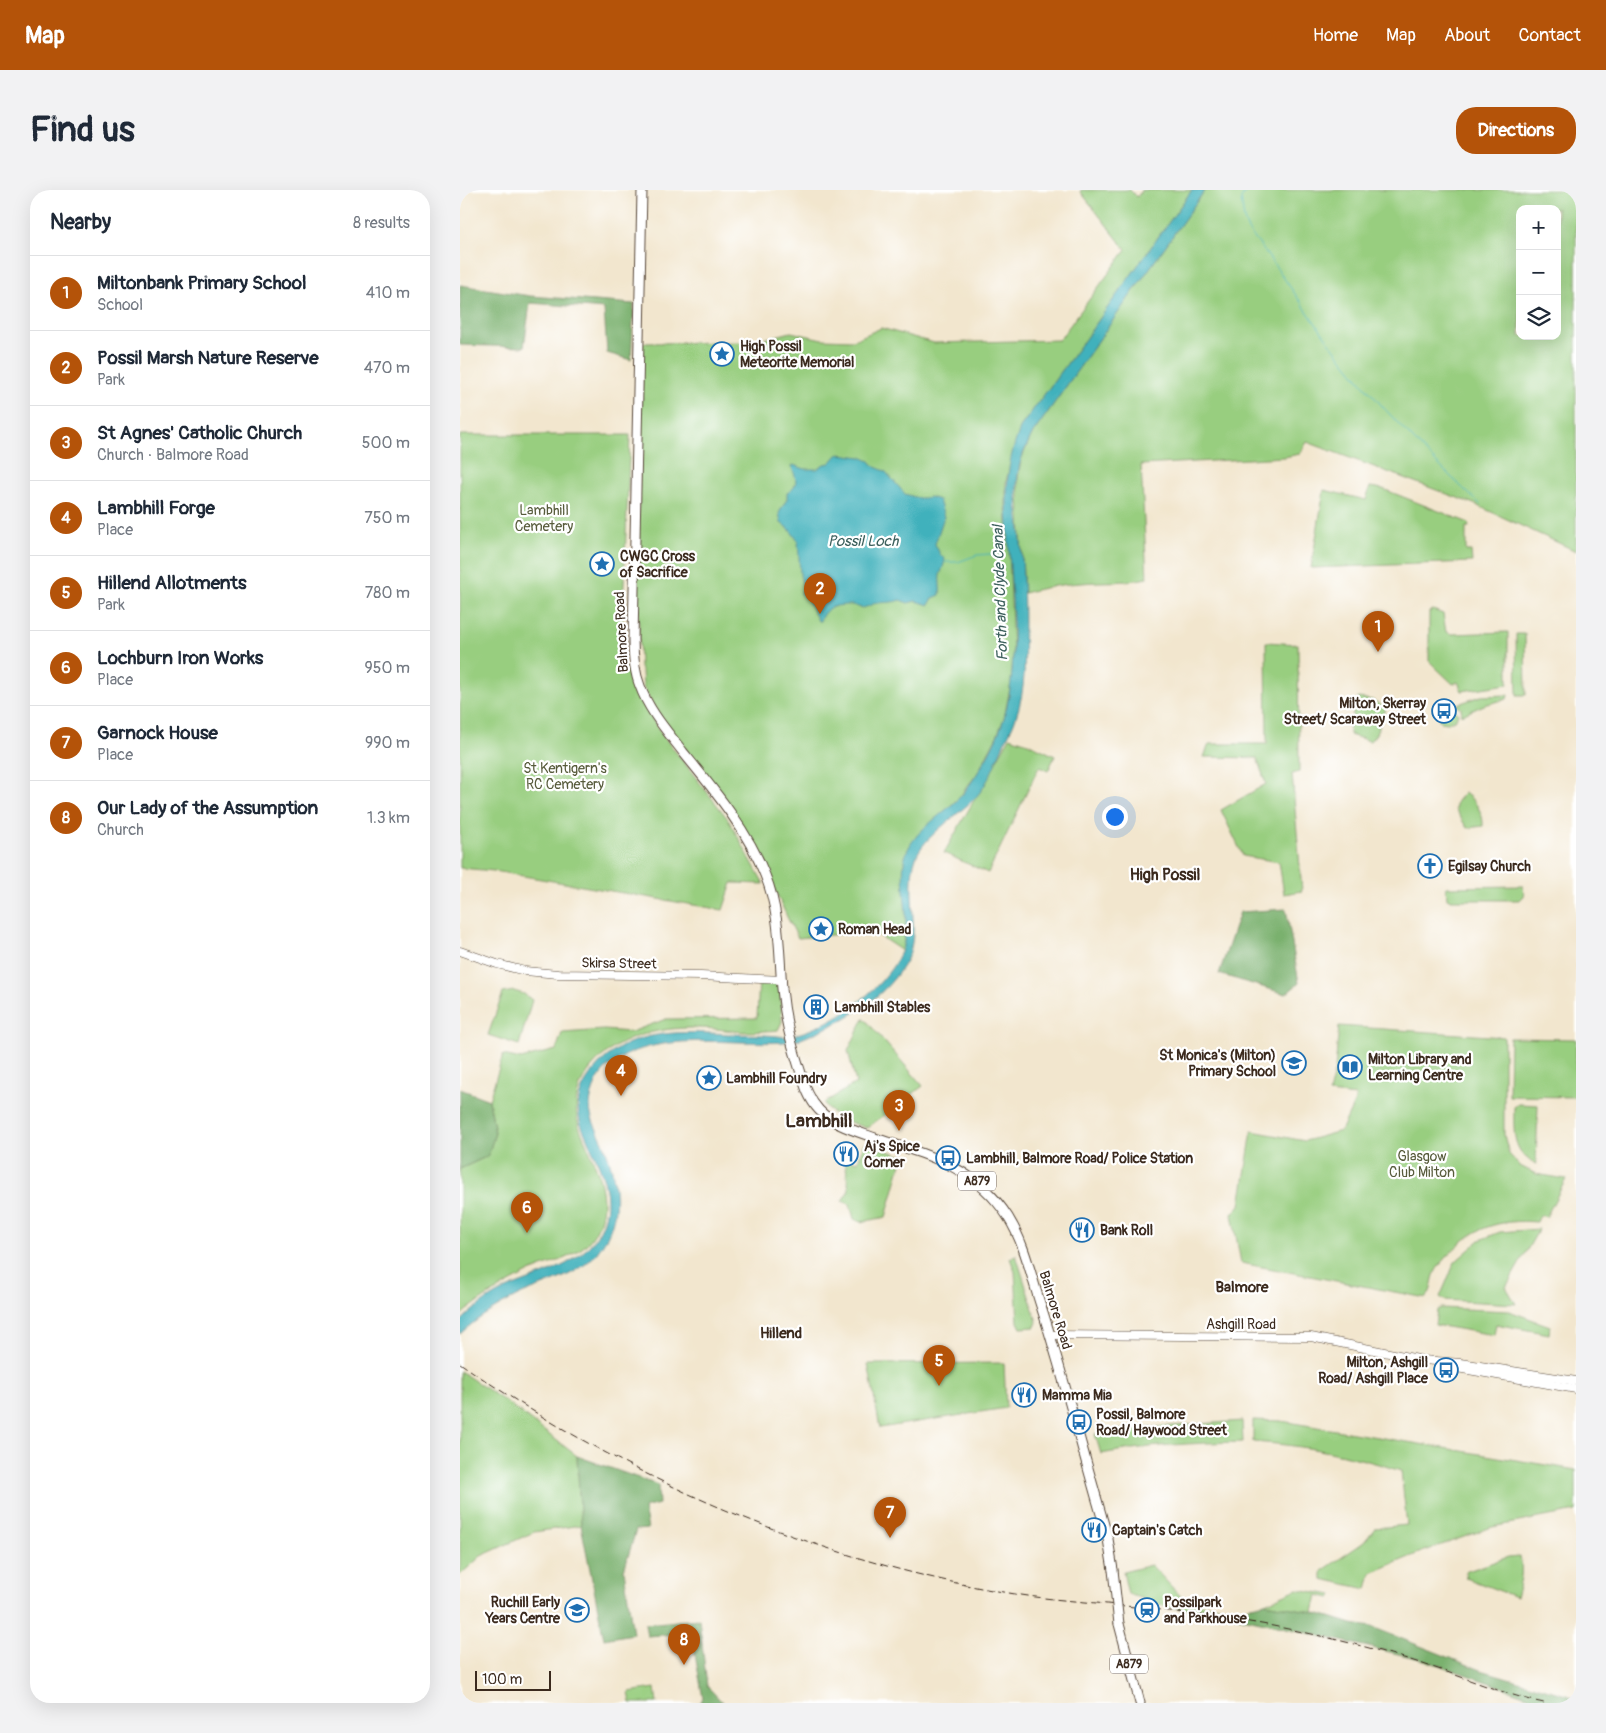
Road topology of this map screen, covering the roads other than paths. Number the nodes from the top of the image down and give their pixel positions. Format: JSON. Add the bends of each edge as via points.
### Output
{"nodes":[{"id":1,"x":642,"y":190,"type":"edge"},
{"id":2,"x":460,"y":951,"type":"edge"},
{"id":3,"x":782,"y":980,"type":"junction"},
{"id":4,"x":1050,"y":1335,"type":"junction"},
{"id":5,"x":1429,"y":1360,"type":"junction"},
{"id":6,"x":1576,"y":1382,"type":"edge"},
{"id":7,"x":1576,"y":1389,"type":"edge"},
{"id":8,"x":1140,"y":1703,"type":"edge"}],
"edges":[{"from":1,"to":3,"type":"main road","name":"Balmore Road","number":"A879","via":[[633,565],[635,674],[658,720],[719,797],[754,850],[775,907]]},
{"from":2,"to":3,"type":"street","name":"Skirsa Street","via":[[525,971],[558,974]]},
{"from":3,"to":4,"type":"main road","name":"Balmore Road","number":"A879","via":[[789,1036],[807,1094],[820,1111],[834,1121],[964,1172],[996,1200],[1019,1236]]},
{"from":4,"to":5,"type":"street","name":"Ashgill Road","via":[[1311,1337]]},
{"from":4,"to":8,"type":"main road","name":"Balmore Road","number":"A879","bridge":true,"via":[[1106,1531],[1119,1624]]},
{"from":5,"to":6,"type":"street","name":"Ashgill Road"},
{"from":5,"to":7,"type":"street","name":"Ashgill Road"}]}
